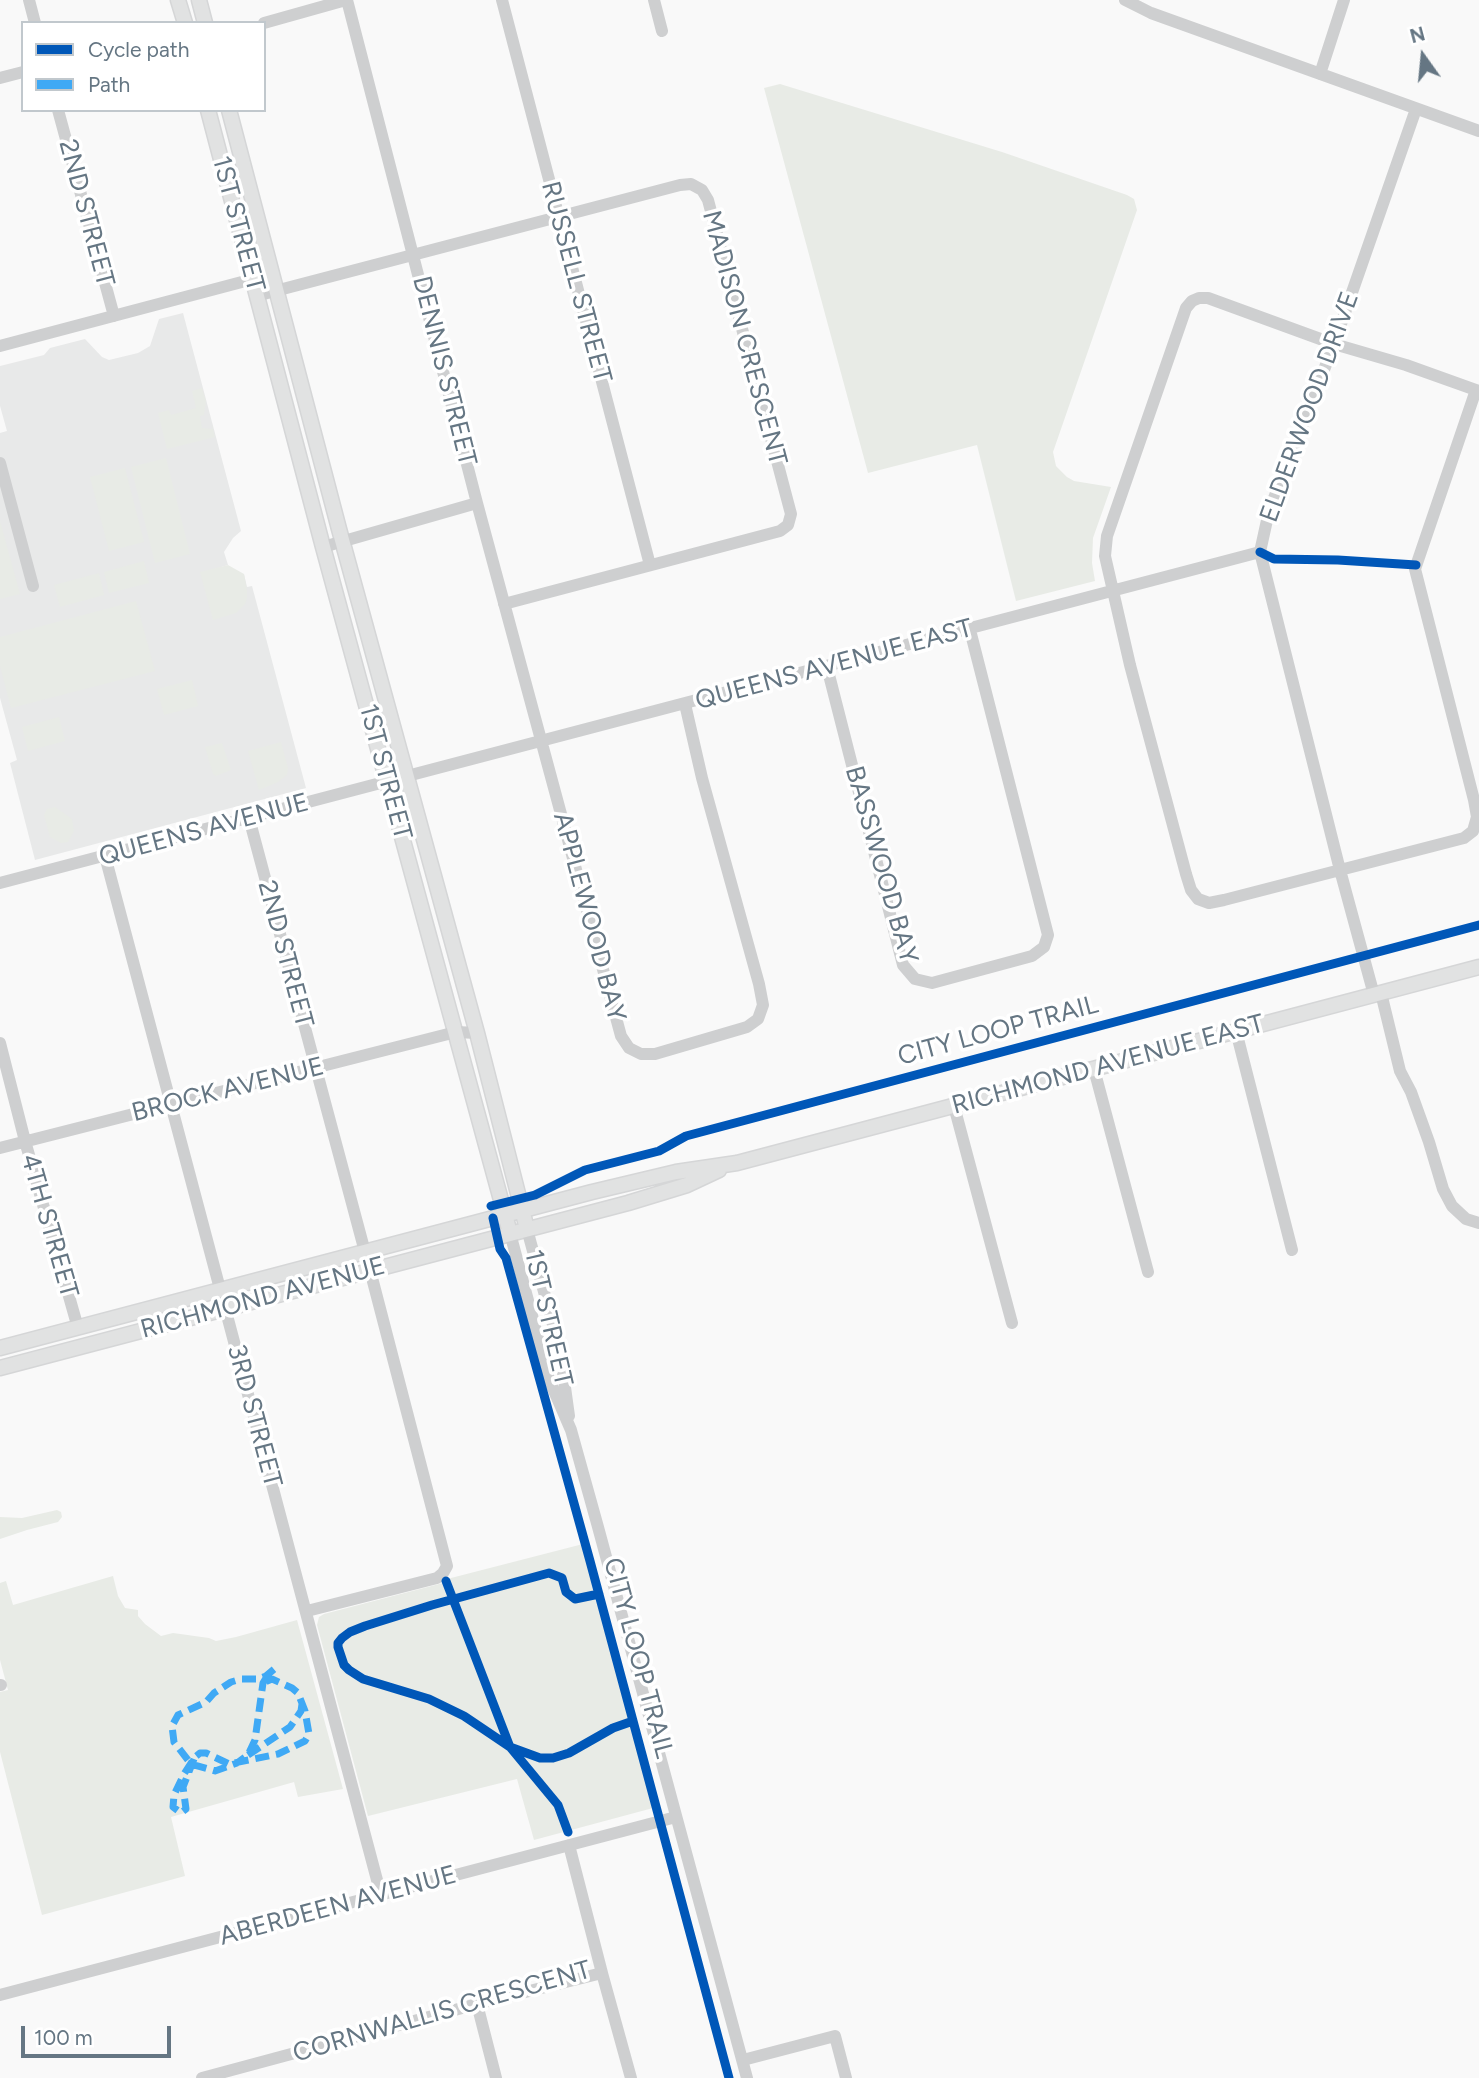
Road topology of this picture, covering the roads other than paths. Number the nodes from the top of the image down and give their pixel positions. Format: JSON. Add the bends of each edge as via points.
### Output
{"nodes":[{"id":1,"x":29,"y":0,"type":"edge"},
{"id":2,"x":178,"y":0,"type":"edge"},
{"id":3,"x":200,"y":0,"type":"edge"},
{"id":4,"x":346,"y":0,"type":"edge"},
{"id":5,"x":502,"y":0,"type":"edge"},
{"id":6,"x":654,"y":0,"type":"edge"},
{"id":7,"x":1125,"y":0,"type":"edge"},
{"id":8,"x":1344,"y":0,"type":"edge"},
{"id":9,"x":34,"y":21,"type":"edge"},
{"id":10,"x":184,"y":21,"type":"edge"},
{"id":11,"x":205,"y":21,"type":"edge"},
{"id":12,"x":266,"y":22,"type":"edge"},
{"id":13,"x":662,"y":32,"type":"dead end"},
{"id":14,"x":21,"y":73,"type":"edge"},
{"id":15,"x":1320,"y":74,"type":"junction"},
{"id":16,"x":0,"y":78,"type":"edge"},
{"id":17,"x":1416,"y":109,"type":"junction"},
{"id":18,"x":59,"y":112,"type":"edge"},
{"id":19,"x":209,"y":112,"type":"edge"},
{"id":20,"x":230,"y":112,"type":"edge"},
{"id":21,"x":1479,"y":131,"type":"edge"},
{"id":22,"x":558,"y":216,"type":"junction"},
{"id":23,"x":414,"y":254,"type":"junction"},
{"id":24,"x":272,"y":274,"type":"junction"},
{"id":25,"x":252,"y":280,"type":"junction"},
{"id":26,"x":277,"y":290,"type":"junction"},
{"id":27,"x":256,"y":296,"type":"junction"},
{"id":28,"x":114,"y":316,"type":"junction"},
{"id":29,"x":1334,"y":344,"type":"junction"},
{"id":30,"x":0,"y":346,"type":"edge"},
{"id":31,"x":1478,"y":390,"type":"edge"},
{"id":32,"x":0,"y":463,"type":"edge"},
{"id":33,"x":477,"y":503,"type":"junction"},
{"id":34,"x":342,"y":541,"type":"junction"},
{"id":35,"x":323,"y":547,"type":"junction"},
{"id":36,"x":1260,"y":552,"type":"junction"},
{"id":37,"x":650,"y":565,"type":"junction"},
{"id":38,"x":33,"y":586,"type":"dead end"},
{"id":39,"x":1112,"y":591,"type":"junction"},
{"id":40,"x":504,"y":604,"type":"junction"},
{"id":41,"x":970,"y":630,"type":"junction"},
{"id":42,"x":827,"y":667,"type":"junction"},
{"id":43,"x":685,"y":704,"type":"junction"},
{"id":44,"x":542,"y":742,"type":"junction"},
{"id":45,"x":407,"y":777,"type":"junction"},
{"id":46,"x":389,"y":782,"type":"junction"},
{"id":47,"x":248,"y":818,"type":"junction"},
{"id":48,"x":105,"y":856,"type":"junction"},
{"id":49,"x":1340,"y":870,"type":"junction"},
{"id":50,"x":0,"y":883,"type":"edge"},
{"id":51,"x":1479,"y":967,"type":"edge"},
{"id":52,"x":1377,"y":994,"type":"junction"},
{"id":53,"x":1236,"y":1031,"type":"junction"},
{"id":54,"x":456,"y":1032,"type":"junction"},
{"id":55,"x":477,"y":1033,"type":"junction"},
{"id":56,"x":0,"y":1043,"type":"edge"},
{"id":57,"x":316,"y":1069,"type":"junction"},
{"id":58,"x":1094,"y":1069,"type":"junction"},
{"id":59,"x":171,"y":1105,"type":"junction"},
{"id":60,"x":954,"y":1106,"type":"junction"},
{"id":61,"x":25,"y":1141,"type":"junction"},
{"id":62,"x":0,"y":1148,"type":"edge"},
{"id":63,"x":737,"y":1163,"type":"junction"},
{"id":64,"x":522,"y":1210,"type":"junction"},
{"id":65,"x":505,"y":1214,"type":"junction"},
{"id":66,"x":1479,"y":1223,"type":"edge"},
{"id":67,"x":527,"y":1229,"type":"junction"},
{"id":68,"x":510,"y":1233,"type":"junction"},
{"id":69,"x":1292,"y":1250,"type":"dead end"},
{"id":70,"x":365,"y":1252,"type":"junction"},
{"id":71,"x":370,"y":1270,"type":"junction"},
{"id":72,"x":1148,"y":1272,"type":"dead end"},
{"id":73,"x":220,"y":1290,"type":"junction"},
{"id":74,"x":225,"y":1309,"type":"junction"},
{"id":75,"x":1012,"y":1323,"type":"dead end"},
{"id":76,"x":78,"y":1328,"type":"junction"},
{"id":77,"x":0,"y":1348,"type":"edge"},
{"id":78,"x":0,"y":1368,"type":"edge"},
{"id":79,"x":571,"y":1430,"type":"junction"},
{"id":80,"x":307,"y":1611,"type":"junction"},
{"id":81,"x":676,"y":1817,"type":"junction"},
{"id":82,"x":569,"y":1845,"type":"junction"},
{"id":83,"x":381,"y":1895,"type":"junction"},
{"id":84,"x":602,"y":1973,"type":"junction"},
{"id":85,"x":0,"y":1995,"type":"edge"},
{"id":86,"x":477,"y":2004,"type":"junction"},
{"id":87,"x":743,"y":2060,"type":"junction"},
{"id":88,"x":202,"y":2078,"type":"edge"},
{"id":89,"x":496,"y":2078,"type":"edge"},
{"id":90,"x":631,"y":2078,"type":"edge"},
{"id":91,"x":747,"y":2078,"type":"edge"},
{"id":92,"x":846,"y":2078,"type":"edge"}],
"edges":[{"from":1,"to":9,"type":"street"},
{"from":2,"to":10,"type":"main road"},
{"from":3,"to":11,"type":"main road"},
{"from":4,"to":12,"type":"street"},
{"from":4,"to":23,"type":"street","name":"DENNIS STREET"},
{"from":5,"to":22,"type":"street","name":"RUSSELL STREET"},
{"from":6,"to":13,"type":"street"},
{"from":7,"to":15,"type":"street"},
{"from":8,"to":15,"type":"street"},
{"from":14,"to":16,"type":"street"},
{"from":15,"to":17,"type":"street"},
{"from":17,"to":21,"type":"street"},
{"from":17,"to":29,"type":"street","name":"ELDERWOOD DRIVE"},
{"from":18,"to":28,"type":"street","name":"2ND STREET"},
{"from":19,"to":25,"type":"main road","name":"1ST STREET"},
{"from":20,"to":24,"type":"main road","name":"1ST STREET"},
{"from":22,"to":23,"type":"street","name":"MADISON CRESCENT"},
{"from":22,"to":37,"type":"street","name":"RUSSELL STREET"},
{"from":22,"to":37,"type":"street","name":"MADISON CRESCENT","via":[[691,184],[708,200],[719,239],[791,514],[780,531]]},
{"from":23,"to":26,"type":"street","name":"MADISON CRESCENT"},
{"from":23,"to":33,"type":"street","name":"DENNIS STREET"},
{"from":24,"to":25,"type":"street"},
{"from":24,"to":26,"type":"main road","name":"1ST STREET"},
{"from":25,"to":27,"type":"main road","name":"1ST STREET"},
{"from":25,"to":28,"type":"street"},
{"from":26,"to":27,"type":"street","name":"MADISON CRESCENT"},
{"from":26,"to":34,"type":"main road","name":"1ST STREET"},
{"from":27,"to":35,"type":"main road","name":"1ST STREET"},
{"from":28,"to":30,"type":"street"},
{"from":29,"to":31,"type":"street"},
{"from":29,"to":36,"type":"street","name":"ELDERWOOD DRIVE","via":[[1269,511]]},
{"from":29,"to":39,"type":"street","via":[[1208,298],[1192,301],[1107,536],[1105,556]]},
{"from":31,"to":49,"type":"street","via":[[1415,569],[1474,800],[1477,817],[1473,831],[1464,838]]},
{"from":32,"to":38,"type":"street"},
{"from":33,"to":34,"type":"street"},
{"from":33,"to":40,"type":"street","name":"DENNIS STREET"},
{"from":34,"to":35,"type":"street"},
{"from":34,"to":45,"type":"main road","name":"1ST STREET"},
{"from":35,"to":46,"type":"main road","name":"1ST STREET"},
{"from":36,"to":39,"type":"street","name":"QUEENS AVENUE EAST"},
{"from":36,"to":49,"type":"street","name":"ELDERWOOD DRIVE"},
{"from":37,"to":40,"type":"street","name":"MADISON CRESCENT"},
{"from":39,"to":41,"type":"street","name":"QUEENS AVENUE EAST"},
{"from":39,"to":49,"type":"street","via":[[1191,890],[1198,899],[1209,903],[1224,900]]},
{"from":40,"to":44,"type":"street","name":"DENNIS STREET"},
{"from":41,"to":42,"type":"street","name":"QUEENS AVENUE EAST"},
{"from":41,"to":42,"type":"street","name":"BASSWOOD BAY","via":[[1048,935],[1044,947],[1032,956],[932,983],[915,979],[903,965]]},
{"from":42,"to":43,"type":"street","name":"QUEENS AVENUE EAST"},
{"from":43,"to":44,"type":"street","name":"QUEENS AVENUE EAST"},
{"from":43,"to":44,"type":"street","name":"APPLEWOOD BAY","via":[[763,1005],[758,1019],[747,1027],[655,1054],[629,1048],[621,1036]]},
{"from":44,"to":45,"type":"street","name":"QUEENS AVENUE EAST"},
{"from":45,"to":46,"type":"street","name":"QUEENS AVENUE"},
{"from":45,"to":55,"type":"main road","name":"1ST STREET"},
{"from":46,"to":47,"type":"street","name":"QUEENS AVENUE"},
{"from":46,"to":54,"type":"main road","name":"1ST STREET"},
{"from":47,"to":48,"type":"street","name":"QUEENS AVENUE"},
{"from":47,"to":57,"type":"street","name":"2ND STREET"},
{"from":48,"to":50,"type":"street","name":"QUEENS AVENUE"},
{"from":48,"to":59,"type":"street","name":"3RD STREET"},
{"from":49,"to":52,"type":"street","name":"ELDERWOOD DRIVE"},
{"from":51,"to":52,"type":"main road","name":"RICHMOND AVENUE EAST"},
{"from":52,"to":53,"type":"main road","name":"RICHMOND AVENUE EAST"},
{"from":52,"to":66,"type":"street","name":"ELDERWOOD DRIVE","via":[[1443,1189],[1452,1206],[1466,1219]]},
{"from":53,"to":58,"type":"main road","name":"RICHMOND AVENUE EAST"},
{"from":53,"to":69,"type":"street"},
{"from":54,"to":55,"type":"street","name":"BROCK AVENUE"},
{"from":54,"to":57,"type":"street","name":"BROCK AVENUE"},
{"from":54,"to":65,"type":"main road","name":"1ST STREET"},
{"from":55,"to":64,"type":"main road","name":"1ST STREET"},
{"from":56,"to":61,"type":"street","name":"4TH STREET"},
{"from":57,"to":59,"type":"street","name":"BROCK AVENUE"},
{"from":57,"to":70,"type":"street","name":"2ND STREET"},
{"from":58,"to":60,"type":"main road","name":"RICHMOND AVENUE EAST"},
{"from":58,"to":72,"type":"street"},
{"from":59,"to":61,"type":"street","name":"BROCK AVENUE"},
{"from":59,"to":73,"type":"street","name":"3RD STREET"},
{"from":60,"to":63,"type":"main road","name":"RICHMOND AVENUE EAST"},
{"from":60,"to":75,"type":"street"},
{"from":61,"to":62,"type":"street","name":"BROCK AVENUE"},
{"from":61,"to":76,"type":"street","name":"4TH STREET"},
{"from":63,"to":64,"type":"main road","name":"RICHMOND AVENUE EAST","via":[[662,1175]]},
{"from":63,"to":67,"type":"main road","name":"RICHMOND AVENUE EAST","via":[[687,1185]]},
{"from":64,"to":65,"type":"main road","name":"RICHMOND AVENUE"},
{"from":64,"to":67,"type":"main road","name":"1ST STREET"},
{"from":65,"to":68,"type":"main road","name":"1ST STREET"},
{"from":65,"to":70,"type":"main road","name":"RICHMOND AVENUE"},
{"from":67,"to":68,"type":"main road","name":"RICHMOND AVENUE"},
{"from":67,"to":79,"type":"street","name":"1ST STREET","via":[[560,1351]]},
{"from":68,"to":71,"type":"main road","name":"RICHMOND AVENUE"},
{"from":68,"to":79,"type":"street","name":"1ST STREET","via":[[549,1379]]},
{"from":70,"to":73,"type":"main road","name":"RICHMOND AVENUE"},
{"from":71,"to":74,"type":"main road","name":"RICHMOND AVENUE"},
{"from":71,"to":80,"type":"street","via":[[447,1566],[437,1578]]},
{"from":73,"to":74,"type":"street","name":"3RD STREET"},
{"from":73,"to":76,"type":"main road","name":"RICHMOND AVENUE"},
{"from":74,"to":78,"type":"main road","name":"RICHMOND AVENUE"},
{"from":74,"to":80,"type":"street","name":"3RD STREET"},
{"from":76,"to":77,"type":"main road","name":"RICHMOND AVENUE"},
{"from":79,"to":81,"type":"street","name":"1ST STREET"},
{"from":80,"to":83,"type":"street","name":"3RD STREET"},
{"from":81,"to":82,"type":"street","name":"ABERDEEN AVENUE"},
{"from":81,"to":87,"type":"street","name":"1ST STREET"},
{"from":82,"to":83,"type":"street","name":"ABERDEEN AVENUE"},
{"from":82,"to":84,"type":"street","name":"CORNWALLIS CRESCENT"},
{"from":83,"to":85,"type":"street","name":"ABERDEEN AVENUE"},
{"from":84,"to":86,"type":"street","name":"CORNWALLIS CRESCENT"},
{"from":84,"to":90,"type":"street"},
{"from":86,"to":88,"type":"street","name":"CORNWALLIS CRESCENT"},
{"from":86,"to":89,"type":"street"},
{"from":87,"to":91,"type":"street","name":"1ST STREET"},
{"from":87,"to":92,"type":"street","via":[[835,2036]]}]}
